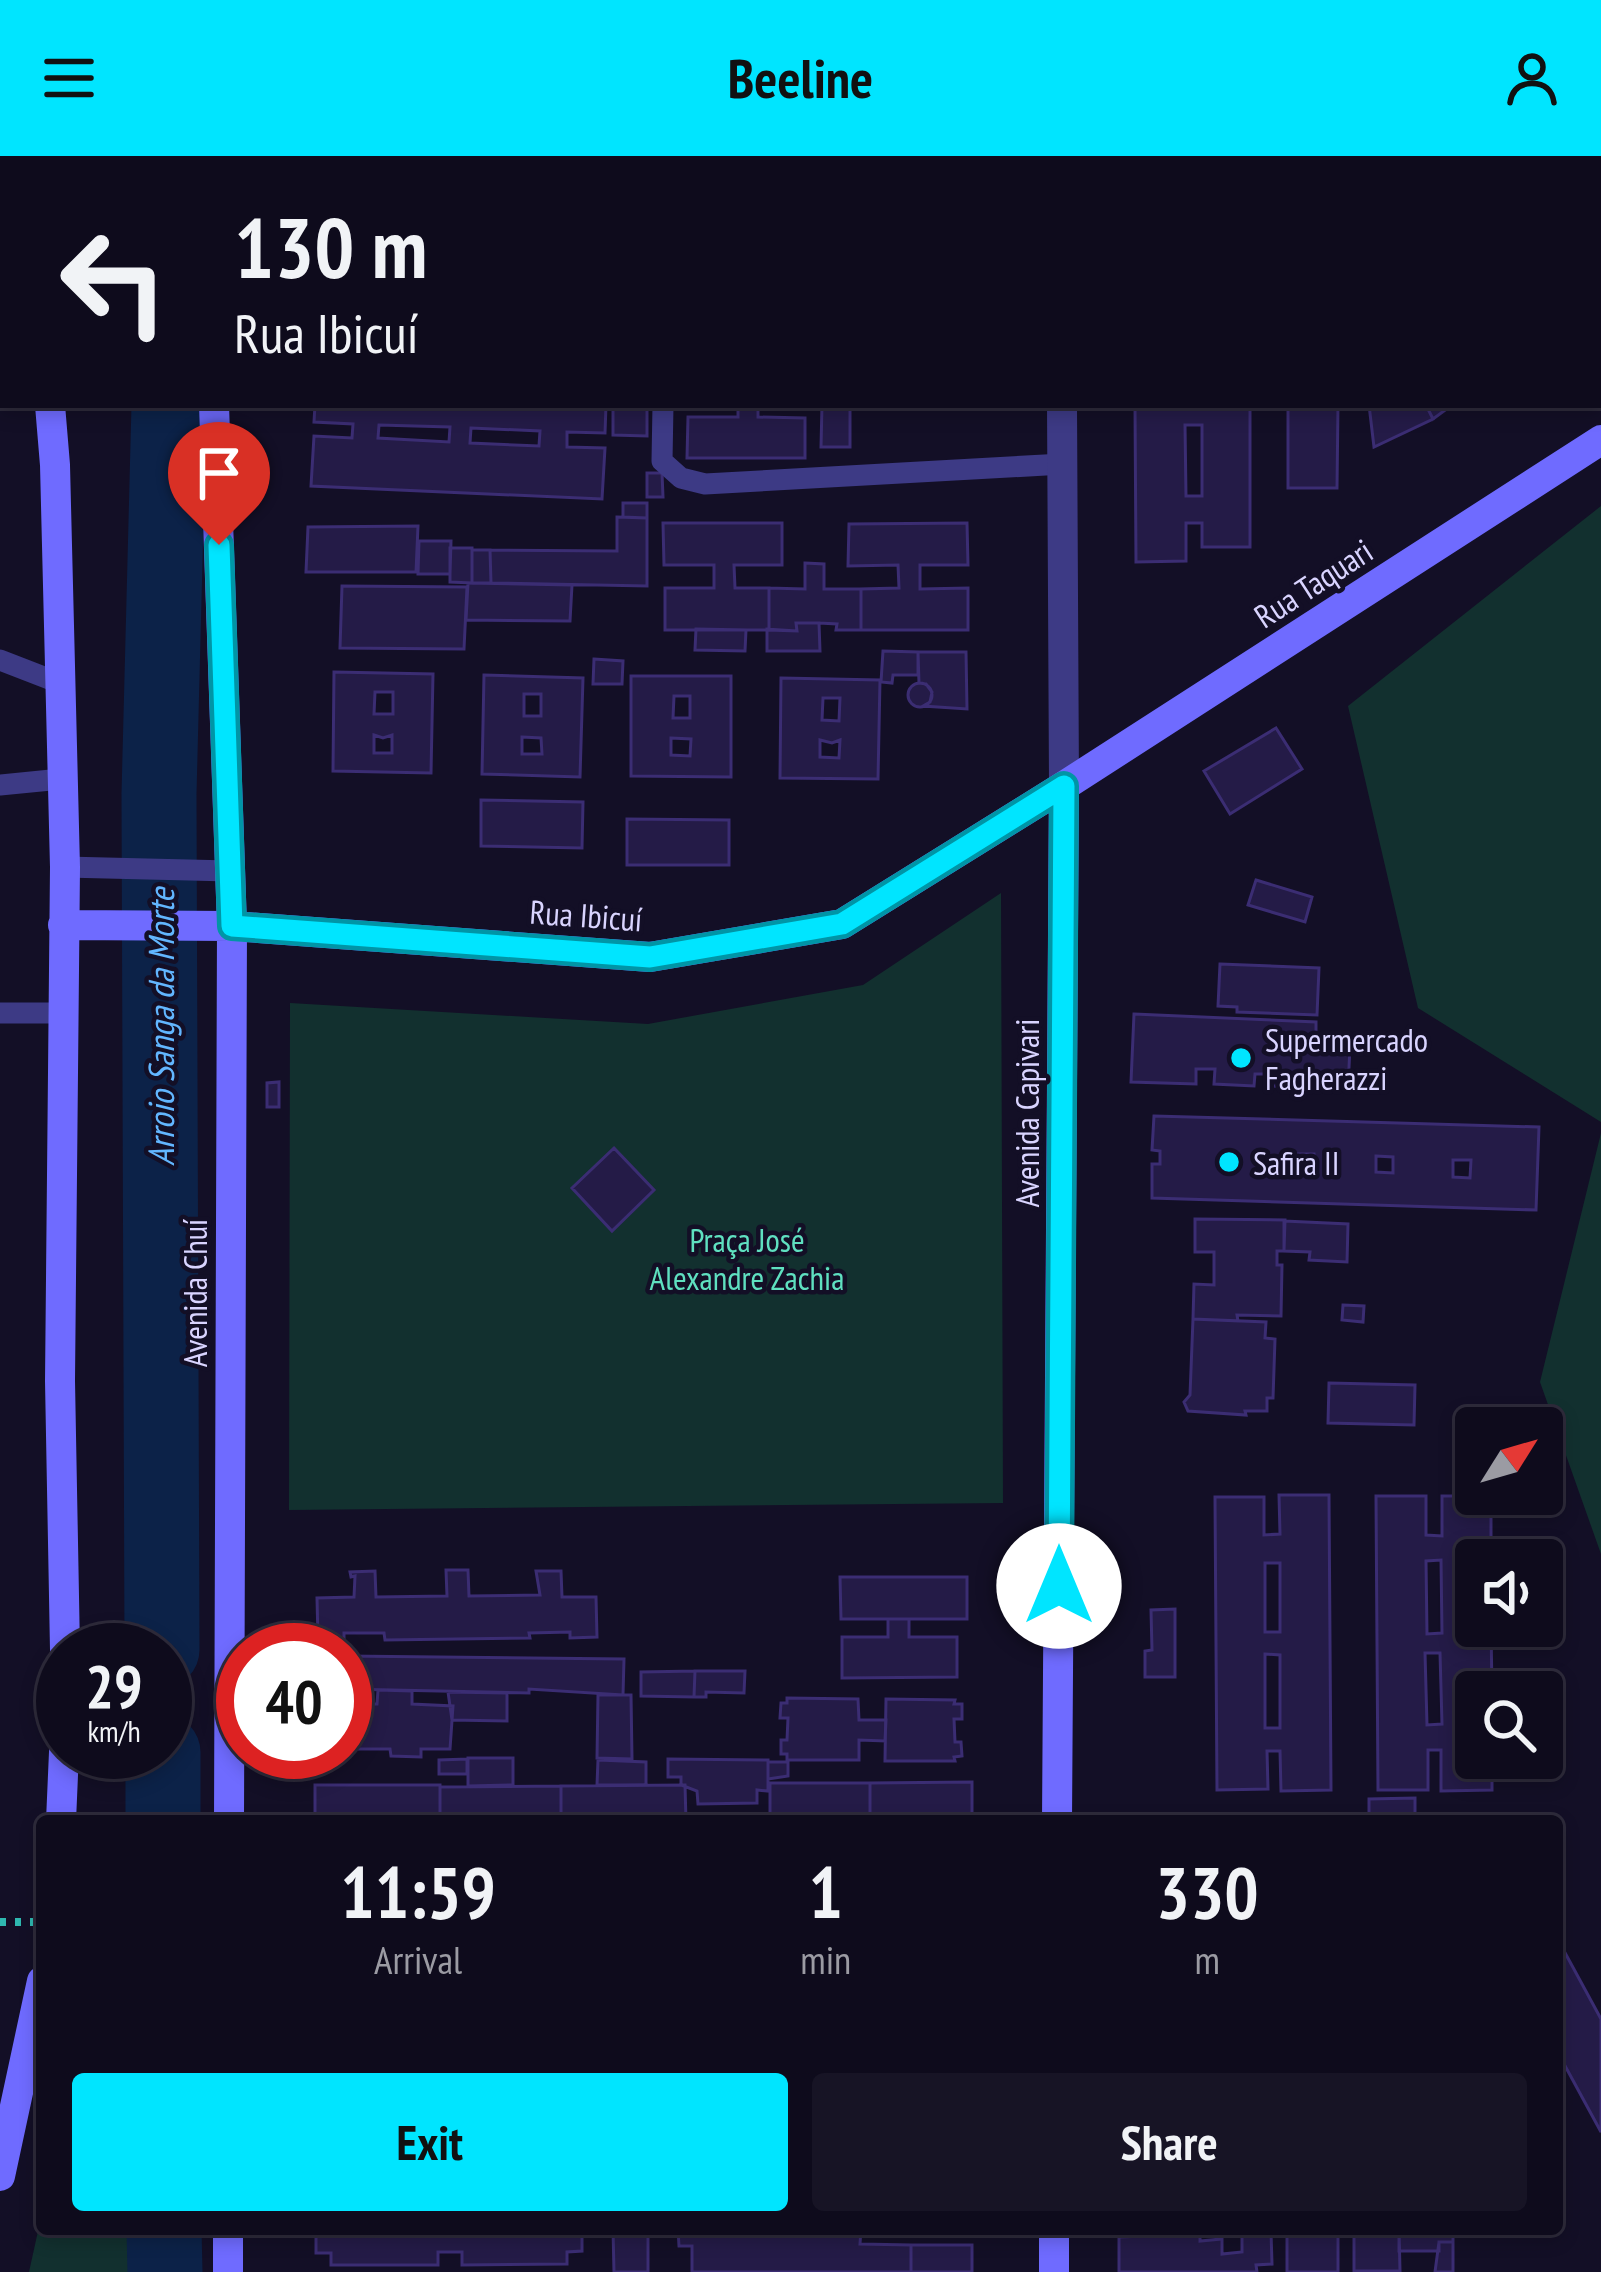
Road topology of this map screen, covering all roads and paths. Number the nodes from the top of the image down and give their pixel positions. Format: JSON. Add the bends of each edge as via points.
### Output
{"nodes":[{"id":1,"x":50,"y":408,"type":"edge"},
{"id":2,"x":214,"y":408,"type":"edge"},
{"id":3,"x":664,"y":408,"type":"edge"},
{"id":4,"x":1062,"y":408,"type":"edge"},
{"id":5,"x":1601,"y":440,"type":"edge"},
{"id":6,"x":1063,"y":464,"type":"junction"},
{"id":7,"x":0,"y":660,"type":"edge"},
{"id":8,"x":62,"y":685,"type":"junction"},
{"id":9,"x":61,"y":779,"type":"junction"},
{"id":10,"x":0,"y":785,"type":"edge"},
{"id":11,"x":1064,"y":786,"type":"junction"},
{"id":12,"x":65,"y":867,"type":"junction"},
{"id":13,"x":230,"y":871,"type":"junction"},
{"id":14,"x":63,"y":925,"type":"junction"},
{"id":15,"x":232,"y":926,"type":"junction"},
{"id":16,"x":0,"y":1013,"type":"edge"},
{"id":17,"x":63,"y":1013,"type":"junction"},
{"id":18,"x":64,"y":1623,"type":"edge"},
{"id":19,"x":63,"y":1779,"type":"edge"},
{"id":20,"x":61,"y":1815,"type":"edge"},
{"id":21,"x":229,"y":1815,"type":"edge"},
{"id":22,"x":1057,"y":1815,"type":"edge"},
{"id":23,"x":0,"y":1922,"type":"edge"},
{"id":24,"x":36,"y":1922,"type":"edge"},
{"id":25,"x":36,"y":2009,"type":"edge"},
{"id":26,"x":0,"y":2176,"type":"edge"},
{"id":27,"x":228,"y":2235,"type":"edge"},
{"id":28,"x":1054,"y":2235,"type":"edge"},
{"id":29,"x":228,"y":2272,"type":"edge"},
{"id":30,"x":1054,"y":2272,"type":"edge"}],
"edges":[{"from":1,"to":8,"type":"main road"},
{"from":2,"to":13,"type":"main road","name":"Avenida Chuí"},
{"from":3,"to":6,"type":"lane","via":[[662,460],[681,478],[705,484]]},
{"from":4,"to":6,"type":"street","name":"Avenida Capivari"},
{"from":5,"to":11,"type":"main road","name":"Rua Taquari"},
{"from":6,"to":11,"type":"street","name":"Avenida Capivari"},
{"from":7,"to":8,"type":"lane"},
{"from":8,"to":9,"type":"main road"},
{"from":9,"to":10,"type":"lane"},
{"from":9,"to":12,"type":"main road"},
{"from":11,"to":15,"type":"main road","name":"Rua Ibicuí","via":[[842,924],[650,957]]},
{"from":11,"to":22,"type":"main road","name":"Avenida Capivari"},
{"from":12,"to":13,"type":"lane"},
{"from":12,"to":14,"type":"main road"},
{"from":13,"to":15,"type":"main road","name":"Avenida Chuí"},
{"from":14,"to":15,"type":"main road","name":"Rua Ibicuí"},
{"from":14,"to":17,"type":"main road"},
{"from":15,"to":21,"type":"main road","name":"Avenida Chuí"},
{"from":16,"to":17,"type":"lane"},
{"from":17,"to":18,"type":"main road"},
{"from":19,"to":20,"type":"main road"},
{"from":23,"to":24,"type":"path"},
{"from":25,"to":26,"type":"main road"},
{"from":27,"to":29,"type":"main road"},
{"from":28,"to":30,"type":"main road"}]}
